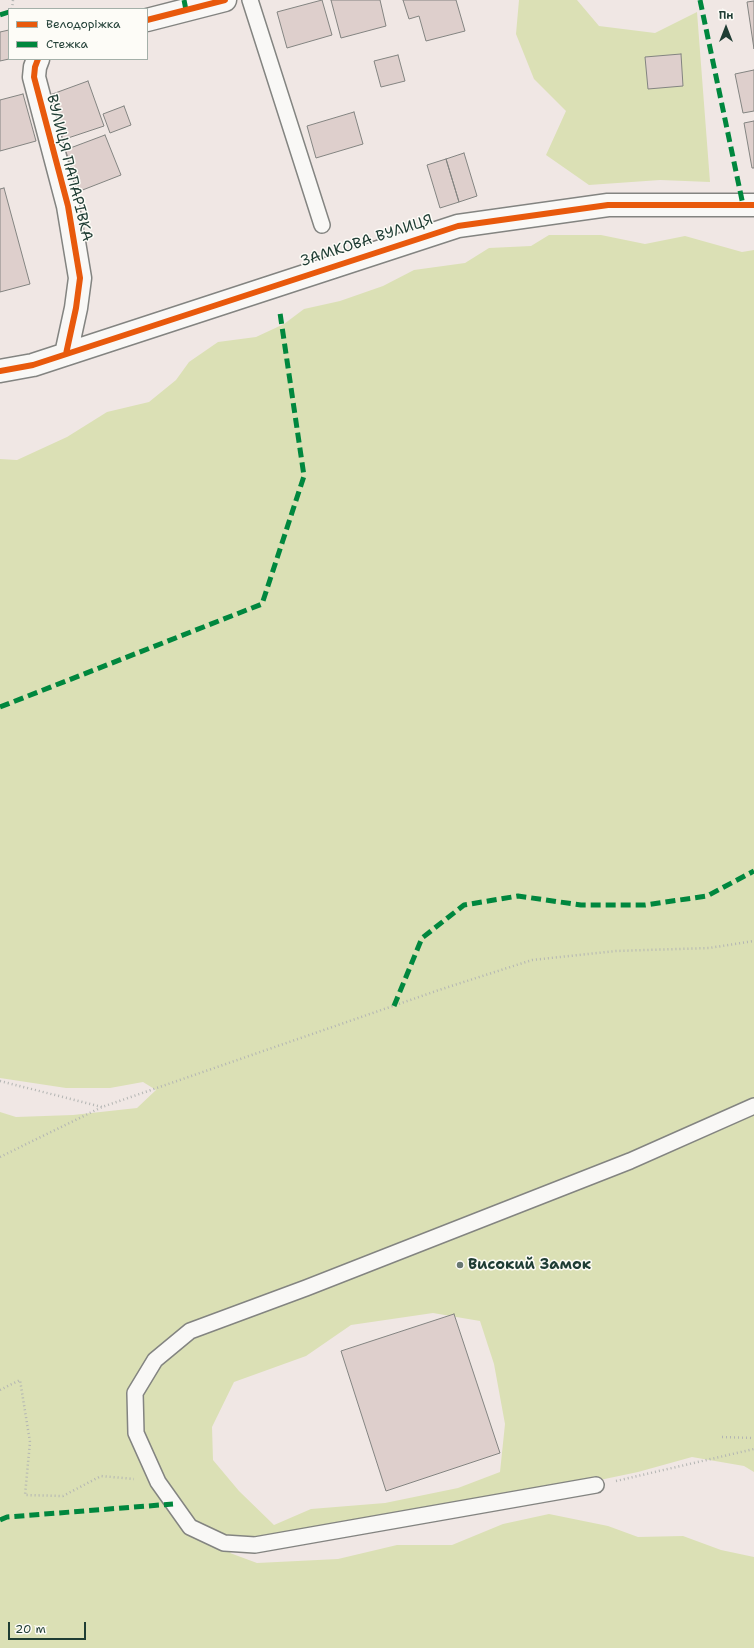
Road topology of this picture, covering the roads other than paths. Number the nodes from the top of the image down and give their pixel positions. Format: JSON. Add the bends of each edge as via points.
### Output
{"nodes":[{"id":1,"x":224,"y":0,"type":"edge"},
{"id":2,"x":250,"y":0,"type":"edge"},
{"id":3,"x":148,"y":20,"type":"edge"},
{"id":4,"x":38,"y":60,"type":"edge"},
{"id":5,"x":754,"y":205,"type":"edge"},
{"id":6,"x":322,"y":225,"type":"dead end"},
{"id":7,"x":66,"y":354,"type":"junction"},
{"id":8,"x":0,"y":371,"type":"edge"},
{"id":9,"x":754,"y":1106,"type":"edge"},
{"id":10,"x":596,"y":1486,"type":"road end"}],
"edges":[{"from":1,"to":3,"type":"street"},
{"from":2,"to":6,"type":"lane"},
{"from":4,"to":7,"type":"street","name":"ВУЛИЦЯ ПАПАРІВКА","via":[[34,77],[68,206],[80,278]]},
{"from":5,"to":7,"type":"street","name":"ЗАМКОВА ВУЛИЦЯ","via":[[608,205],[458,226]]},
{"from":7,"to":8,"type":"street","name":"ЗАМКОВА ВУЛИЦЯ","via":[[33,365]]},
{"from":9,"to":10,"type":"lane","via":[[630,1161],[306,1288],[190,1330],[155,1360],[135,1393],[136,1433],[158,1482],[190,1528],[224,1543],[255,1545]]}]}
